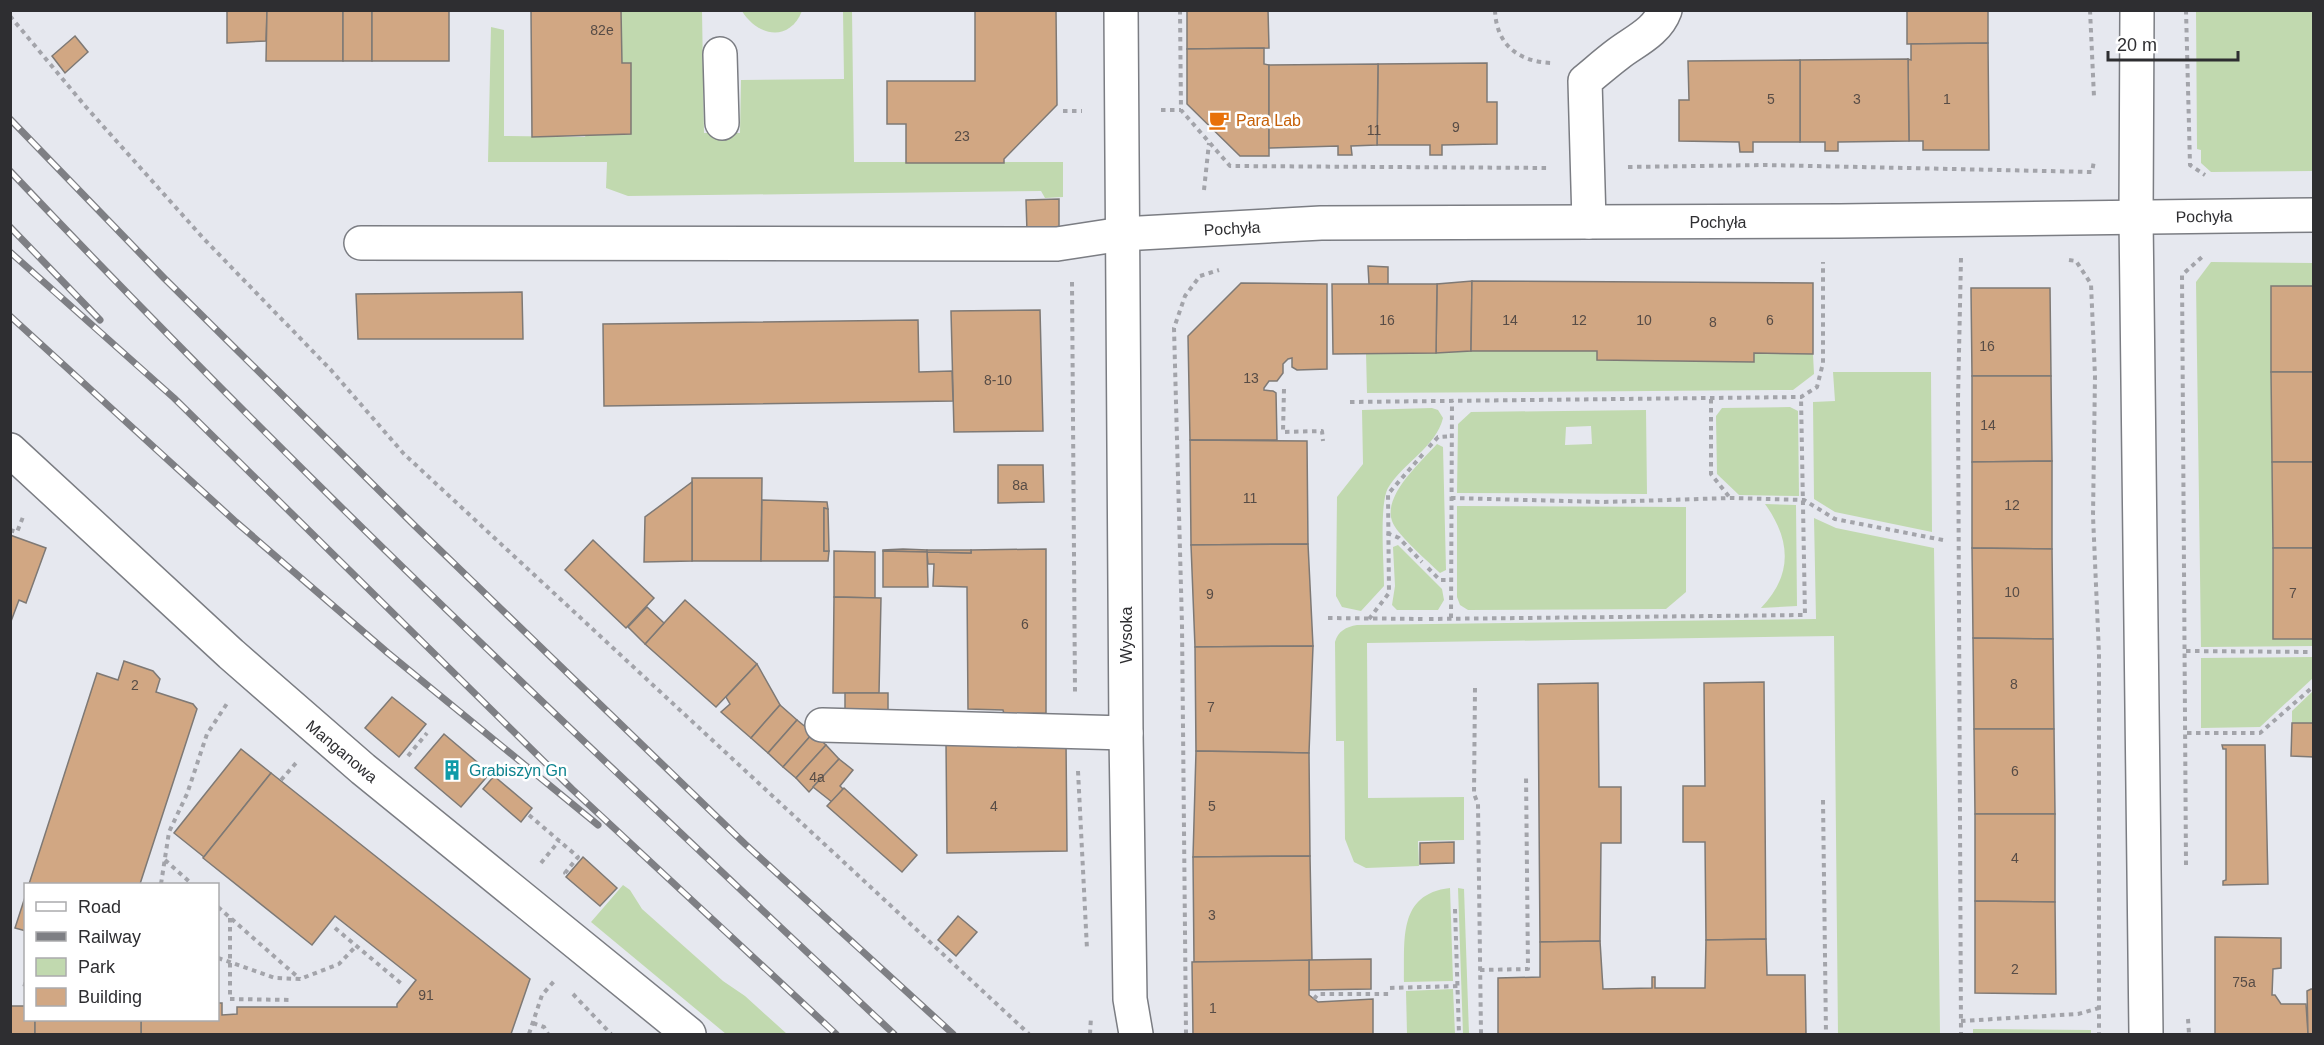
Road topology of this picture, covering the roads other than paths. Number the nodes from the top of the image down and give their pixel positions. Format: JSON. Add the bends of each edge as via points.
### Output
{"nodes":[{"id":1,"x":1121,"y":10,"type":"edge"},
{"id":2,"x":1665,"y":10,"type":"edge"},
{"id":3,"x":2136,"y":10,"type":"edge"},
{"id":4,"x":720,"y":54,"type":"dead end"},
{"id":5,"x":722,"y":123,"type":"dead end"},
{"id":6,"x":2313,"y":215,"type":"edge"},
{"id":7,"x":2136,"y":217,"type":"junction"},
{"id":8,"x":1589,"y":222,"type":"junction"},
{"id":9,"x":1122,"y":234,"type":"junction"},
{"id":10,"x":361,"y":243,"type":"dead end"},
{"id":11,"x":10,"y":450,"type":"edge"},
{"id":12,"x":822,"y":725,"type":"dead end"},
{"id":13,"x":1126,"y":732,"type":"junction"},
{"id":14,"x":2145,"y":1028,"type":"edge"},
{"id":15,"x":689,"y":1035,"type":"edge"},
{"id":16,"x":1136,"y":1035,"type":"edge"}],
"edges":[{"from":1,"to":9,"type":"street","name":"Wysoka"},
{"from":2,"to":8,"type":"street","via":[[1663,18],[1647,35],[1585,81]]},
{"from":3,"to":7,"type":"street"},
{"from":4,"to":5,"type":"street"},
{"from":6,"to":7,"type":"street","name":"Pochyła"},
{"from":7,"to":8,"type":"street","name":"Pochyła"},
{"from":7,"to":14,"type":"street"},
{"from":8,"to":9,"type":"street","name":"Pochyła","via":[[1321,223]]},
{"from":9,"to":10,"type":"street","name":"Pochyła","via":[[1057,244]]},
{"from":9,"to":13,"type":"street","name":"Wysoka"},
{"from":11,"to":15,"type":"street","name":"Manganowa","via":[[315,728]]},
{"from":12,"to":13,"type":"street"},
{"from":13,"to":16,"type":"street","name":"Wysoka","via":[[1130,999]]}]}
